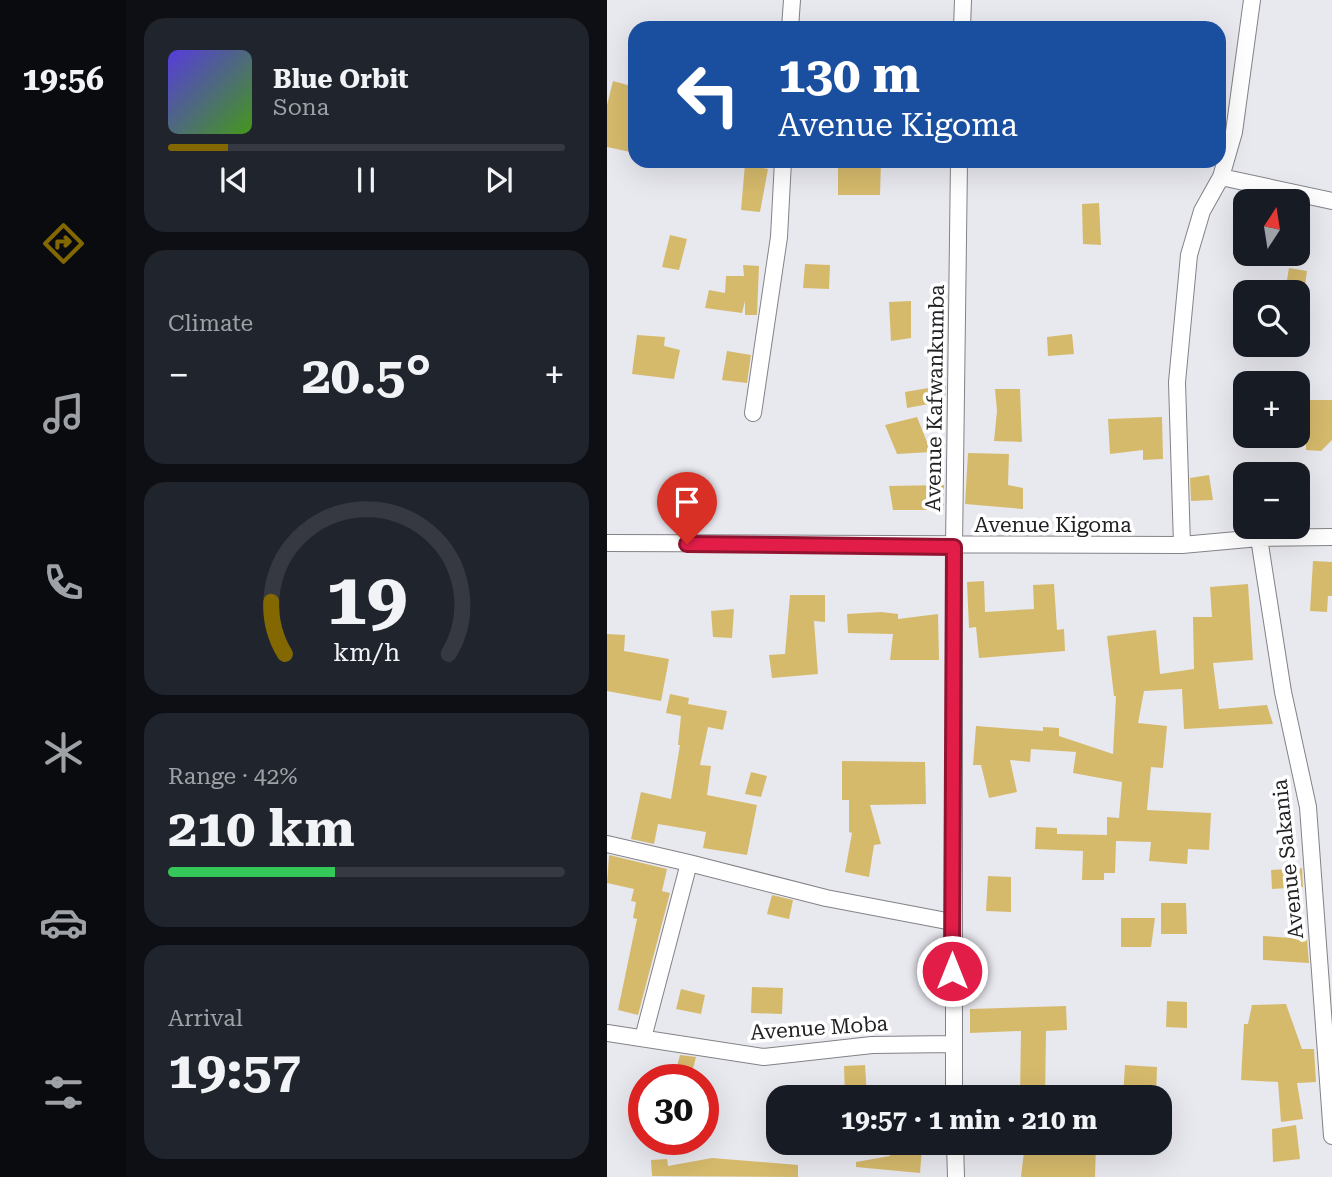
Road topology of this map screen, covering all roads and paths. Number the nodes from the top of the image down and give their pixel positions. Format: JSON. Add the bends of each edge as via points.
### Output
{"nodes":[{"id":1,"x":792,"y":0,"type":"edge"},
{"id":2,"x":963,"y":0,"type":"edge"},
{"id":3,"x":1252,"y":0,"type":"edge"},
{"id":4,"x":790,"y":21,"type":"edge"},
{"id":5,"x":962,"y":21,"type":"edge"},
{"id":6,"x":1226,"y":160,"type":"edge"},
{"id":7,"x":783,"y":168,"type":"edge"},
{"id":8,"x":959,"y":168,"type":"edge"},
{"id":9,"x":1224,"y":168,"type":"edge"},
{"id":10,"x":1221,"y":177,"type":"junction"},
{"id":11,"x":1332,"y":201,"type":"edge"},
{"id":12,"x":753,"y":413,"type":"dead end"},
{"id":13,"x":1310,"y":537,"type":"edge"},
{"id":14,"x":1332,"y":537,"type":"edge"},
{"id":15,"x":1248,"y":539,"type":"edge"},
{"id":16,"x":1259,"y":539,"type":"edge"},
{"id":17,"x":607,"y":544,"type":"edge"},
{"id":18,"x":1182,"y":545,"type":"junction"},
{"id":19,"x":954,"y":547,"type":"junction"},
{"id":20,"x":607,"y":844,"type":"edge"},
{"id":21,"x":689,"y":863,"type":"junction"},
{"id":22,"x":952,"y":922,"type":"junction"},
{"id":23,"x":607,"y":1033,"type":"edge"},
{"id":24,"x":643,"y":1038,"type":"junction"},
{"id":25,"x":952,"y":1044,"type":"junction"},
{"id":26,"x":954,"y":1085,"type":"edge"},
{"id":27,"x":1332,"y":1136,"type":"edge"},
{"id":28,"x":955,"y":1155,"type":"edge"},
{"id":29,"x":956,"y":1177,"type":"edge"}],
"edges":[{"from":1,"to":4,"type":"street"},
{"from":2,"to":5,"type":"street"},
{"from":3,"to":6,"type":"street"},
{"from":7,"to":12,"type":"street","via":[[779,237]]},
{"from":8,"to":19,"type":"street","name":"Avenue Kafwankumba"},
{"from":9,"to":10,"type":"street"},
{"from":10,"to":11,"type":"street"},
{"from":10,"to":18,"type":"street","via":[[1202,211],[1189,255],[1177,382]]},
{"from":13,"to":14,"type":"street","name":"Avenue Kigoma"},
{"from":15,"to":18,"type":"street","name":"Avenue Kigoma"},
{"from":16,"to":27,"type":"street","name":"Avenue Sakania","via":[[1283,692],[1308,807]]},
{"from":17,"to":19,"type":"street","name":"Avenue Kigoma"},
{"from":18,"to":19,"type":"street","name":"Avenue Kigoma"},
{"from":19,"to":22,"type":"street","name":"Avenue Kafwankumba"},
{"from":20,"to":21,"type":"street"},
{"from":21,"to":22,"type":"street","via":[[826,898]]},
{"from":21,"to":24,"type":"street"},
{"from":22,"to":25,"type":"street","name":"Avenue Kafwankumba"},
{"from":23,"to":24,"type":"street","name":"Avenue Moba"},
{"from":24,"to":25,"type":"street","name":"Avenue Moba","via":[[764,1057],[872,1045]]},
{"from":25,"to":26,"type":"street","name":"Avenue Kafwankumba"},
{"from":28,"to":29,"type":"street"}]}
